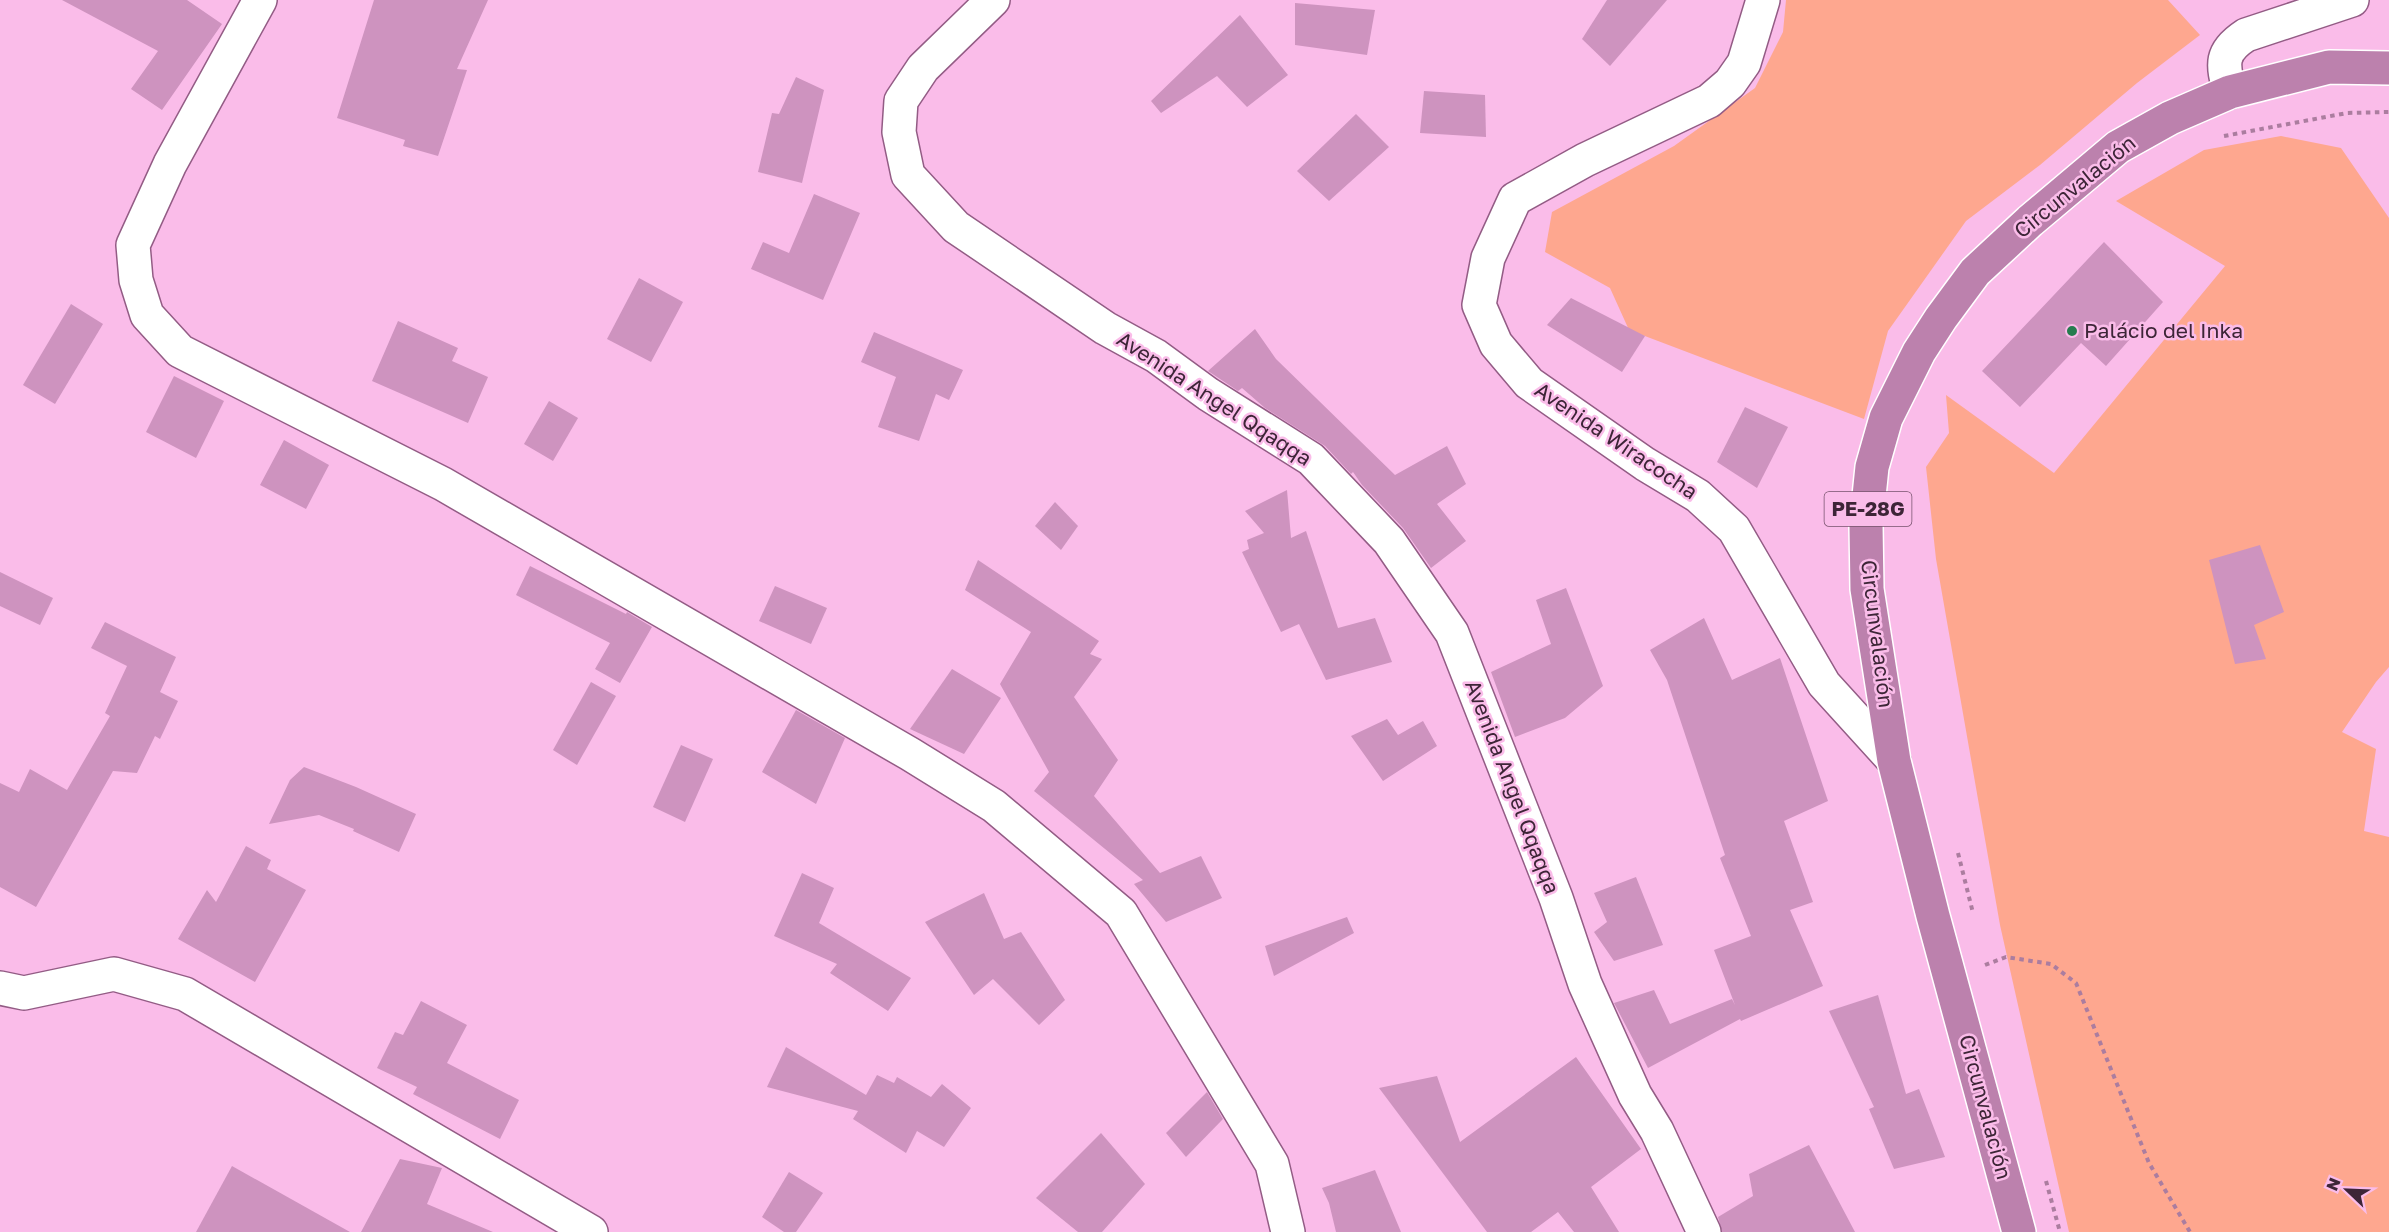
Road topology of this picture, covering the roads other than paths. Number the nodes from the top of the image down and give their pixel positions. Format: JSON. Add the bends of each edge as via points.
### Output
{"nodes":[{"id":1,"x":260,"y":0,"type":"edge"},
{"id":2,"x":993,"y":0,"type":"edge"},
{"id":3,"x":1763,"y":0,"type":"edge"},
{"id":4,"x":2352,"y":0,"type":"edge"},
{"id":5,"x":2389,"y":68,"type":"edge"},
{"id":6,"x":2230,"y":92,"type":"junction"},
{"id":7,"x":1894,"y":761,"type":"junction"},
{"id":8,"x":0,"y":988,"type":"edge"},
{"id":9,"x":591,"y":1232,"type":"edge"},
{"id":10,"x":1288,"y":1232,"type":"edge"},
{"id":11,"x":1704,"y":1232,"type":"edge"},
{"id":12,"x":2019,"y":1232,"type":"edge"}],
"edges":[{"from":1,"to":10,"type":"street","via":[[170,164],[133,245],[136,280],[147,315],[180,351],[443,484],[994,806],[1121,914],[1272,1164]]},
{"from":2,"to":11,"type":"street","name":"Avenida Angel Qqaqqa","via":[[923,68],[901,101],[899,132],[908,175],[956,227],[1105,328],[1311,459],[1389,541],[1452,633],[1556,898],[1585,984]]},
{"from":3,"to":7,"type":"street","name":"Avenida Wiracocha","via":[[1744,63],[1730,83],[1709,101],[1585,160],[1515,199],[1488,258],[1479,305],[1496,344],[1529,383],[1698,496],[1734,529],[1824,684]]},
{"from":4,"to":6,"type":"street","via":[[2246,35],[2231,45],[2225,54]]},
{"from":5,"to":6,"type":"highway","name":"Circunvalación","number":"PE-28G","via":[[2329,67]]},
{"from":6,"to":7,"type":"highway","name":"Circunvalación","number":"PE-28G","via":[[2170,118],[2118,147],[1975,272],[1919,352],[1886,418],[1872,466],[1866,525],[1867,589]]},
{"from":7,"to":12,"type":"highway","name":"Circunvalación","number":"PE-28G"},
{"from":8,"to":9,"type":"street","via":[[24,993],[114,974],[185,993]]}]}
